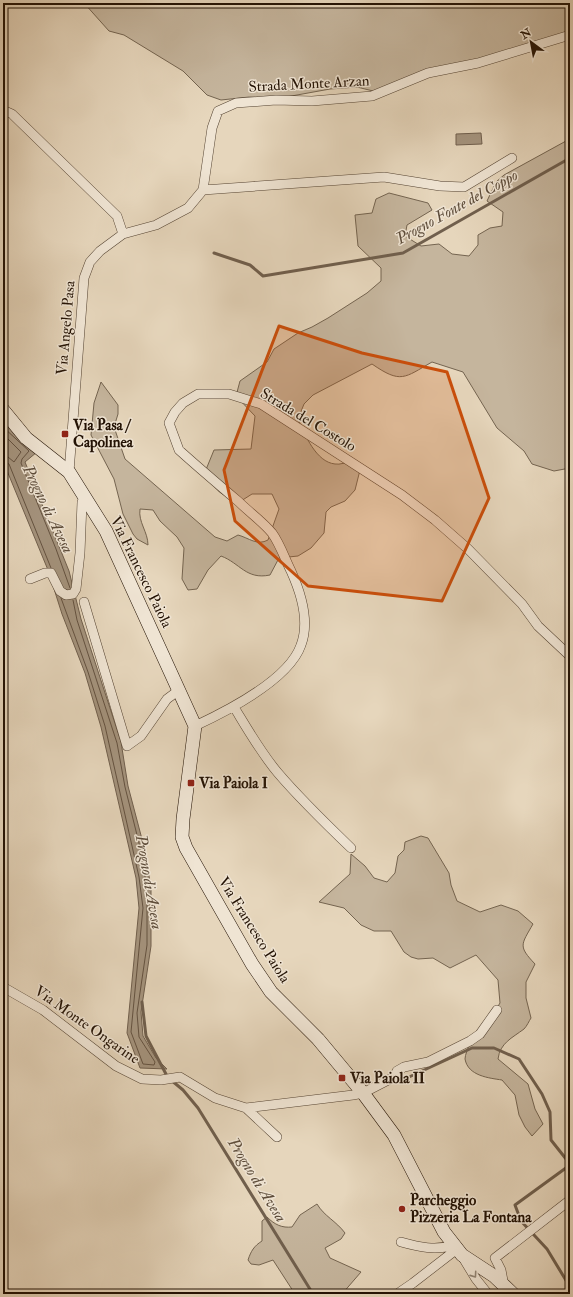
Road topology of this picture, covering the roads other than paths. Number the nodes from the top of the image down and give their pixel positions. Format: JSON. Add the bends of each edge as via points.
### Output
{"nodes":[{"id":1,"x":570,"y":35,"type":"edge"},
{"id":2,"x":3,"y":110,"type":"edge"},
{"id":3,"x":512,"y":158,"type":"dead end"},
{"id":4,"x":203,"y":190,"type":"junction"},
{"id":5,"x":124,"y":234,"type":"junction"},
{"id":6,"x":3,"y":410,"type":"edge"},
{"id":7,"x":69,"y":472,"type":"junction"},
{"id":8,"x":85,"y":497,"type":"junction"},
{"id":9,"x":30,"y":579,"type":"dead end"},
{"id":10,"x":84,"y":602,"type":"dead end"},
{"id":11,"x":570,"y":656,"type":"edge"},
{"id":12,"x":179,"y":690,"type":"junction"},
{"id":13,"x":234,"y":708,"type":"junction"},
{"id":14,"x":195,"y":726,"type":"junction"},
{"id":15,"x":351,"y":848,"type":"dead end"},
{"id":16,"x":3,"y":987,"type":"edge"},
{"id":17,"x":497,"y":1010,"type":"dead end"},
{"id":18,"x":363,"y":1092,"type":"junction"},
{"id":19,"x":246,"y":1108,"type":"junction"},
{"id":20,"x":276,"y":1137,"type":"dead end"},
{"id":21,"x":570,"y":1200,"type":"edge"},
{"id":22,"x":401,"y":1242,"type":"dead end"},
{"id":23,"x":457,"y":1250,"type":"junction"},
{"id":24,"x":509,"y":1290,"type":"edge"},
{"id":25,"x":397,"y":1294,"type":"edge"},
{"id":26,"x":488,"y":1294,"type":"edge"}],
"edges":[{"from":1,"to":4,"type":"street","name":"Strada Monte Arzan","via":[[478,63],[428,72],[372,96],[236,103],[218,111],[212,128]]},
{"from":2,"to":5,"type":"street","via":[[12,114],[117,216]]},
{"from":3,"to":4,"type":"street","via":[[464,187],[440,186],[384,176]]},
{"from":4,"to":5,"type":"street","via":[[188,208],[156,225]]},
{"from":5,"to":7,"type":"street","name":"Via Angelo Pasa","via":[[100,251],[90,262],[84,278]]},
{"from":6,"to":7,"type":"street","name":"Via Francesco Paiola","via":[[26,438]]},
{"from":7,"to":8,"type":"street","name":"Via Francesco Paiola"},
{"from":8,"to":9,"type":"street","via":[[82,502],[76,590],[73,594],[66,595],[60,591],[51,573]]},
{"from":8,"to":12,"type":"street","name":"Via Francesco Paiola","via":[[106,531]]},
{"from":10,"to":12,"type":"street","via":[[127,746],[141,736],[167,699]]},
{"from":11,"to":13,"type":"street","name":"Strada del Costolo","via":[[538,626],[522,604],[468,549],[402,495],[261,404],[229,394],[198,394],[183,403],[169,424],[179,450],[272,534],[298,587],[304,615],[301,646],[292,660]]},
{"from":12,"to":14,"type":"street","name":"Via Francesco Paiola"},
{"from":13,"to":14,"type":"street","name":"Strada del Costolo"},
{"from":13,"to":15,"type":"street","via":[[254,741],[278,772],[304,802]]},
{"from":14,"to":18,"type":"street","name":"Via Francesco Paiola","via":[[183,819],[182,837],[186,848],[252,964],[271,992],[318,1039]]},
{"from":16,"to":19,"type":"street","name":"Via Monte Ongarine","via":[[44,1010],[116,1066],[142,1079],[180,1077],[215,1098]]},
{"from":17,"to":18,"type":"street","name":"Via Monte Ongarine","via":[[480,1034],[470,1041],[428,1062],[404,1067],[397,1071],[394,1077]]},
{"from":18,"to":19,"type":"street","name":"Via Monte Ongarine","via":[[291,1104]]},
{"from":18,"to":23,"type":"street","name":"Via Francesco Paiola","via":[[394,1135],[444,1232]]},
{"from":19,"to":20,"type":"street"},
{"from":21,"to":24,"type":"street","via":[[495,1258]]},
{"from":22,"to":23,"type":"street","via":[[422,1248]]},
{"from":23,"to":24,"type":"street"},
{"from":23,"to":25,"type":"street"},
{"from":23,"to":26,"type":"street","one_way":true}]}
